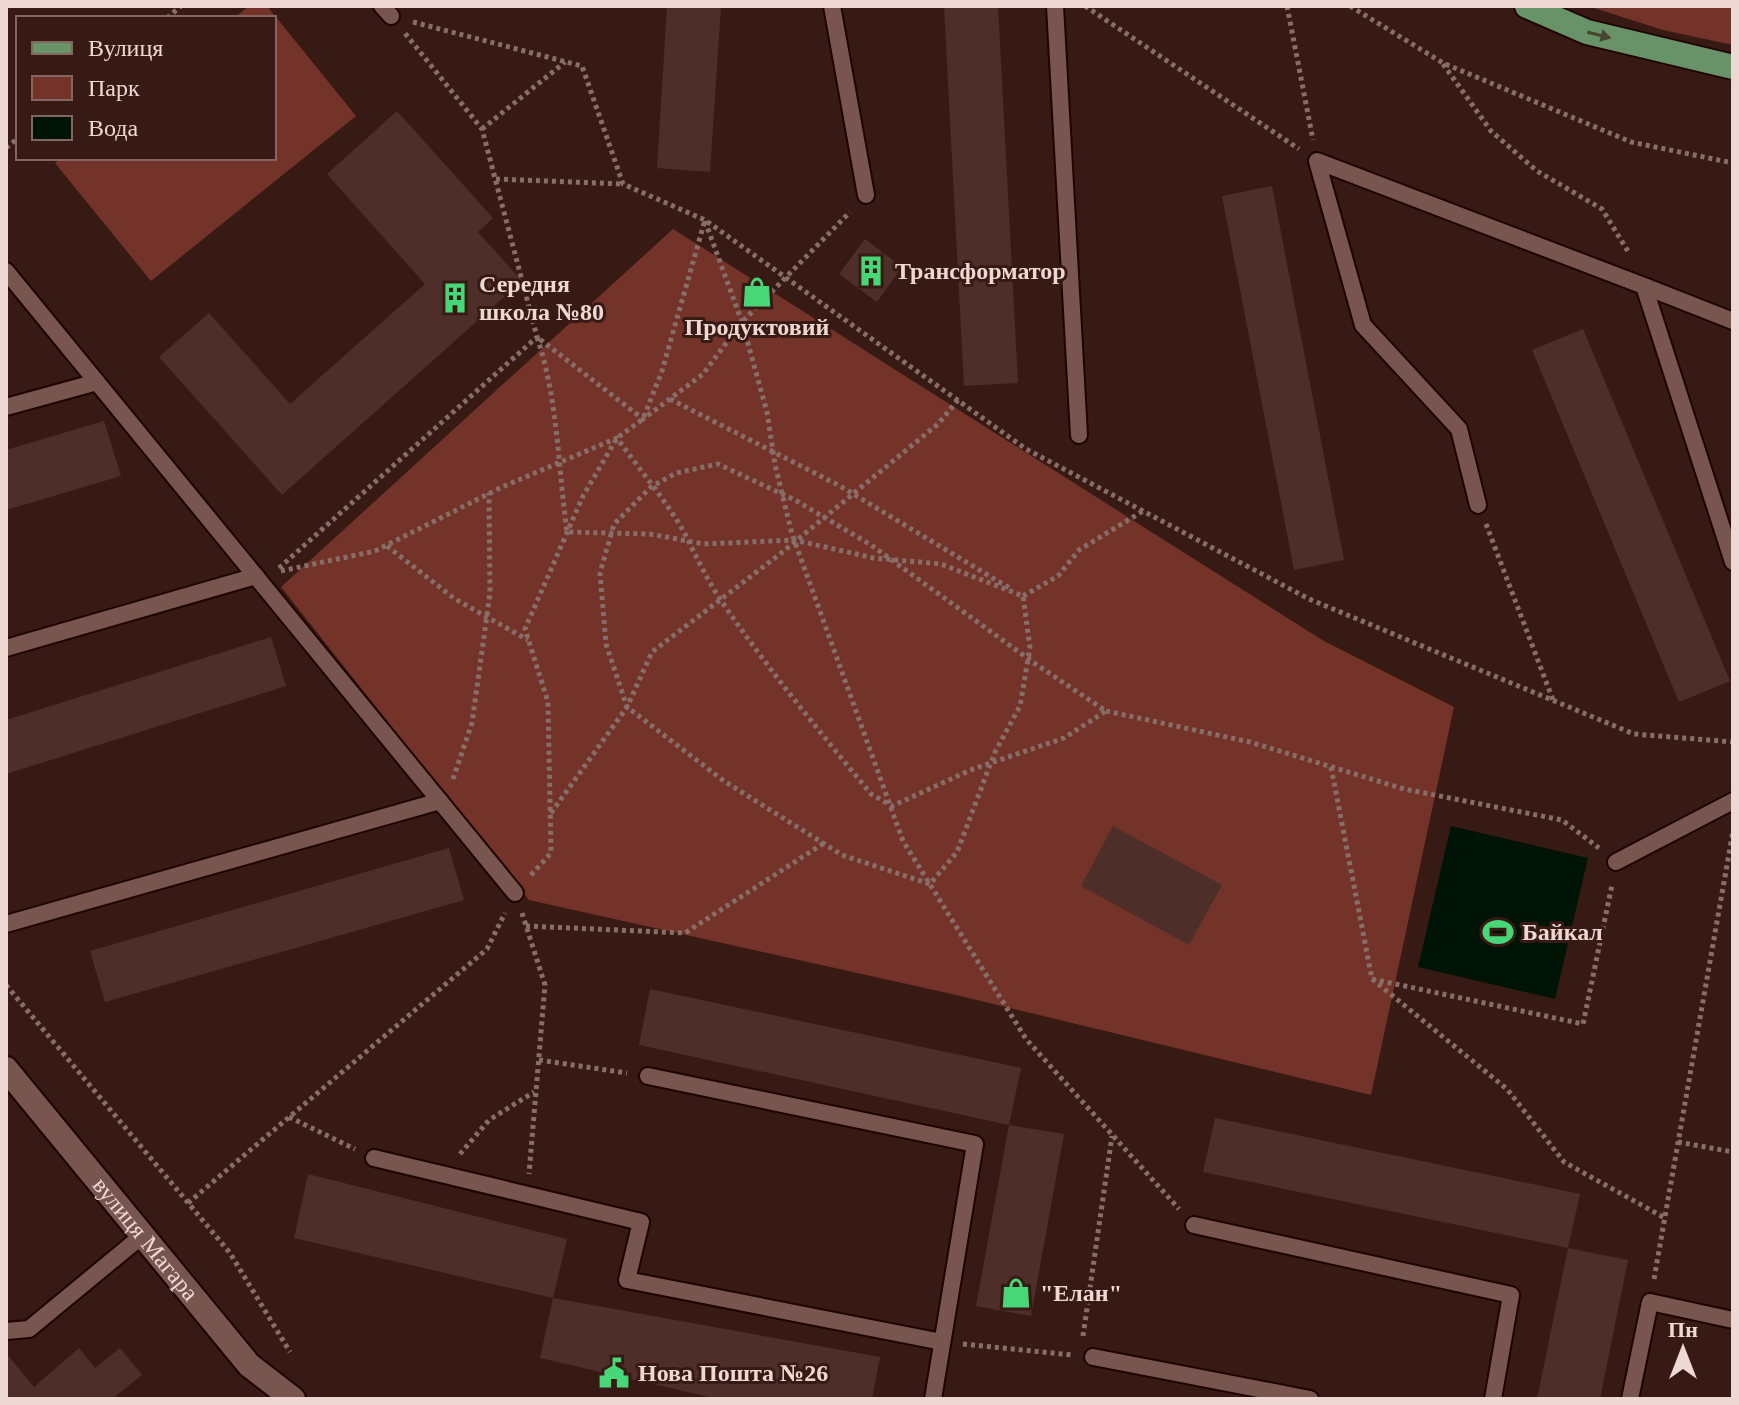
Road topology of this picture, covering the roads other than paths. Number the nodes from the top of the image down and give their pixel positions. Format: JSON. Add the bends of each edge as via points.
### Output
{"nodes":[{"id":1,"x":832,"y":6,"type":"edge"},
{"id":2,"x":1055,"y":6,"type":"edge"},
{"id":3,"x":1527,"y":6,"type":"edge"},
{"id":4,"x":1733,"y":67,"type":"edge"},
{"id":5,"x":866,"y":195,"type":"road end"},
{"id":6,"x":9,"y":280,"type":"edge"},
{"id":7,"x":1647,"y":287,"type":"junction"},
{"id":8,"x":1733,"y":321,"type":"edge"},
{"id":9,"x":97,"y":382,"type":"junction"},
{"id":10,"x":6,"y":407,"type":"edge"},
{"id":11,"x":1079,"y":435,"type":"dead end"},
{"id":12,"x":1478,"y":505,"type":"road end"},
{"id":13,"x":1733,"y":562,"type":"edge"},
{"id":14,"x":256,"y":576,"type":"junction"},
{"id":15,"x":6,"y":648,"type":"edge"},
{"id":16,"x":440,"y":801,"type":"junction"},
{"id":17,"x":1733,"y":801,"type":"edge"},
{"id":18,"x":1616,"y":862,"type":"road end"},
{"id":19,"x":515,"y":893,"type":"road end"},
{"id":20,"x":6,"y":924,"type":"edge"},
{"id":21,"x":6,"y":1069,"type":"edge"},
{"id":22,"x":648,"y":1076,"type":"road end"},
{"id":23,"x":374,"y":1158,"type":"road end"},
{"id":24,"x":1194,"y":1225,"type":"road end"},
{"id":25,"x":143,"y":1235,"type":"junction"},
{"id":26,"x":1733,"y":1320,"type":"edge"},
{"id":27,"x":6,"y":1331,"type":"edge"},
{"id":28,"x":942,"y":1342,"type":"junction"},
{"id":29,"x":1087,"y":1356,"type":"road end"},
{"id":30,"x":293,"y":1399,"type":"edge"},
{"id":31,"x":933,"y":1399,"type":"edge"},
{"id":32,"x":1310,"y":1399,"type":"edge"},
{"id":33,"x":1493,"y":1399,"type":"edge"},
{"id":34,"x":1630,"y":1399,"type":"edge"}],
"edges":[{"from":1,"to":5,"type":"lane"},
{"from":2,"to":11,"type":"lane"},
{"from":3,"to":4,"type":"main road","one_way":true,"via":[[1587,32]]},
{"from":6,"to":9,"type":"lane"},
{"from":7,"to":8,"type":"lane"},
{"from":7,"to":12,"type":"lane","via":[[1317,161],[1363,325],[1459,429]]},
{"from":7,"to":13,"type":"lane"},
{"from":9,"to":10,"type":"lane"},
{"from":9,"to":14,"type":"lane"},
{"from":14,"to":15,"type":"lane"},
{"from":14,"to":16,"type":"lane"},
{"from":16,"to":19,"type":"lane"},
{"from":16,"to":20,"type":"lane"},
{"from":17,"to":18,"type":"lane"},
{"from":21,"to":25,"type":"street","name":"вулиця Магара"},
{"from":22,"to":28,"type":"lane","via":[[975,1144]]},
{"from":23,"to":28,"type":"lane","via":[[641,1222],[627,1280]]},
{"from":24,"to":33,"type":"lane","via":[[1511,1295]]},
{"from":25,"to":27,"type":"lane","via":[[29,1329]]},
{"from":25,"to":30,"type":"street","name":"вулиця Магара","via":[[249,1365]]},
{"from":26,"to":34,"type":"lane","via":[[1650,1302]]},
{"from":28,"to":31,"type":"lane"},
{"from":29,"to":32,"type":"lane"}]}
